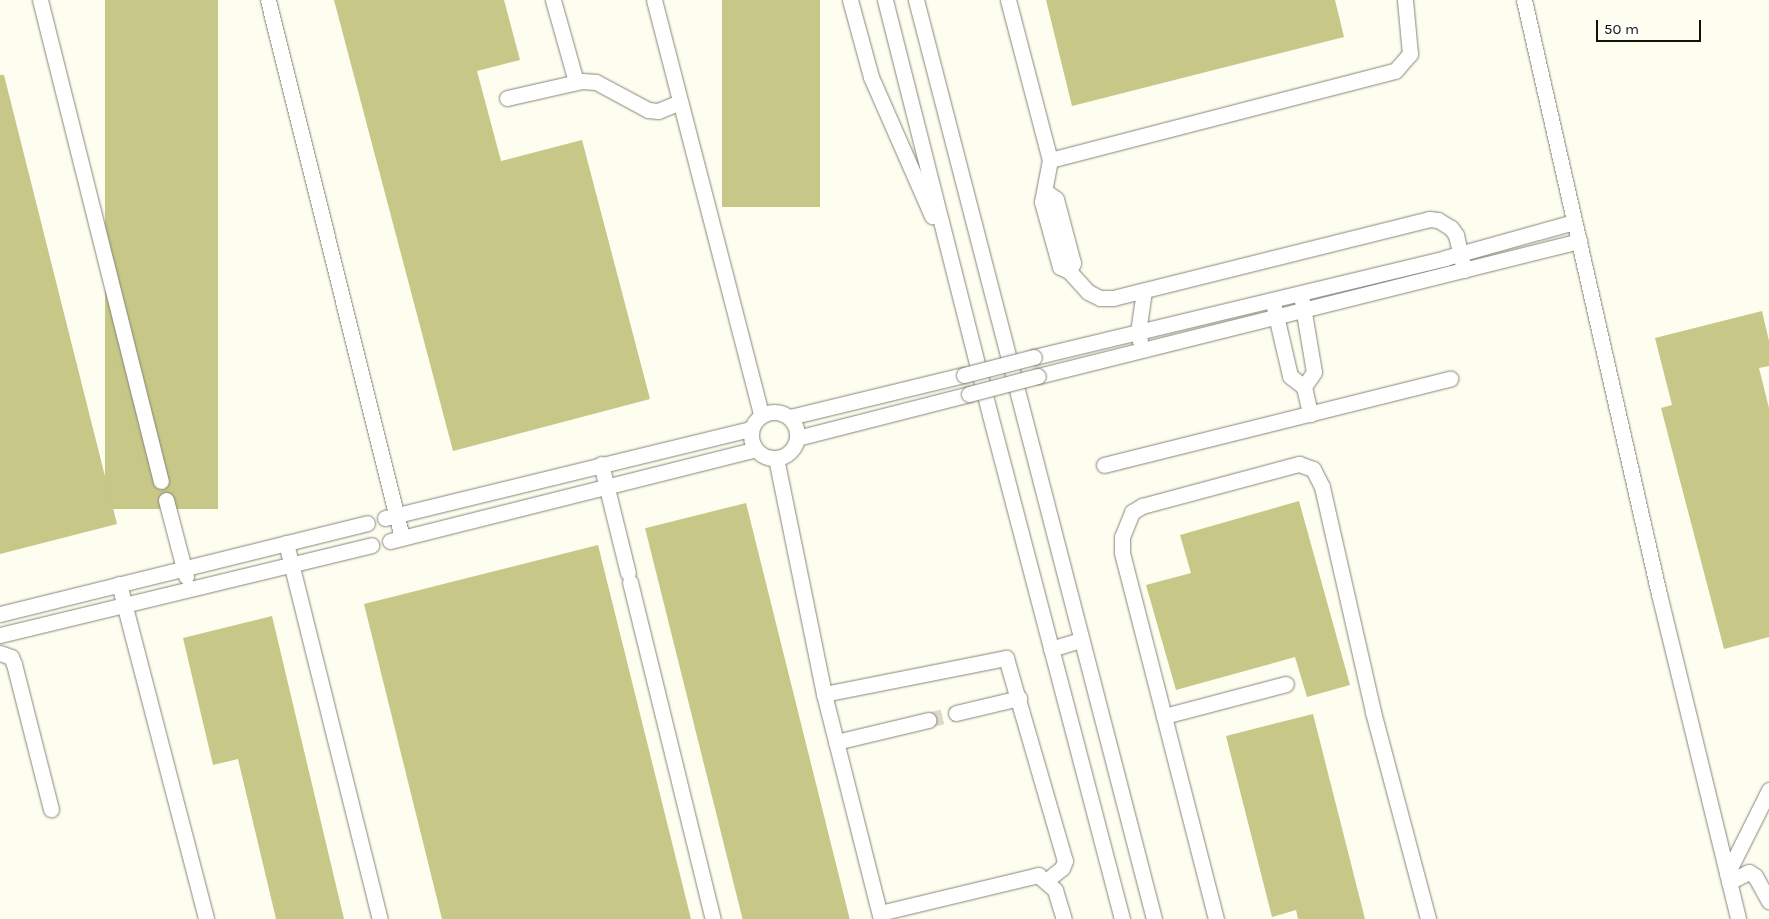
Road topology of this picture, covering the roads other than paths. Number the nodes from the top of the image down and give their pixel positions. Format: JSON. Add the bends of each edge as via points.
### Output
{"nodes":[{"id":1,"x":40,"y":0,"type":"edge"},
{"id":2,"x":268,"y":0,"type":"edge"},
{"id":3,"x":554,"y":0,"type":"edge"},
{"id":4,"x":654,"y":0,"type":"edge"},
{"id":5,"x":850,"y":0,"type":"edge"},
{"id":6,"x":885,"y":0,"type":"edge"},
{"id":7,"x":916,"y":0,"type":"edge"},
{"id":8,"x":1008,"y":0,"type":"edge"},
{"id":9,"x":1405,"y":0,"type":"edge"},
{"id":10,"x":1524,"y":0,"type":"edge"},
{"id":11,"x":576,"y":82,"type":"junction"},
{"id":12,"x":507,"y":98,"type":"dead end"},
{"id":13,"x":680,"y":102,"type":"junction"},
{"id":14,"x":1050,"y":160,"type":"junction"},
{"id":15,"x":1574,"y":222,"type":"junction"},
{"id":16,"x":1579,"y":241,"type":"junction"},
{"id":17,"x":946,"y":244,"type":"junction"},
{"id":18,"x":1460,"y":254,"type":"junction"},
{"id":19,"x":1464,"y":270,"type":"junction"},
{"id":20,"x":1144,"y":290,"type":"junction"},
{"id":21,"x":1301,"y":293,"type":"junction"},
{"id":22,"x":1272,"y":299,"type":"junction"},
{"id":23,"x":1304,"y":309,"type":"junction"},
{"id":24,"x":1276,"y":316,"type":"junction"},
{"id":25,"x":1138,"y":332,"type":"junction"},
{"id":26,"x":1142,"y":350,"type":"junction"},
{"id":27,"x":1450,"y":379,"type":"dead end"},
{"id":28,"x":1304,"y":387,"type":"junction"},
{"id":29,"x":1310,"y":414,"type":"junction"},
{"id":30,"x":761,"y":415,"type":"junction"},
{"id":31,"x":790,"y":417,"type":"junction"},
{"id":32,"x":751,"y":429,"type":"junction"},
{"id":33,"x":797,"y":438,"type":"junction"},
{"id":34,"x":755,"y":449,"type":"junction"},
{"id":35,"x":776,"y":458,"type":"junction"},
{"id":36,"x":601,"y":464,"type":"junction"},
{"id":37,"x":1104,"y":465,"type":"dead end"},
{"id":38,"x":161,"y":481,"type":"dead end"},
{"id":39,"x":606,"y":486,"type":"junction"},
{"id":40,"x":166,"y":500,"type":"dead end"},
{"id":41,"x":390,"y":516,"type":"junction"},
{"id":42,"x":367,"y":523,"type":"dead end"},
{"id":43,"x":286,"y":543,"type":"junction"},
{"id":44,"x":371,"y":545,"type":"dead end"},
{"id":45,"x":292,"y":566,"type":"junction"},
{"id":46,"x":184,"y":568,"type":"junction"},
{"id":47,"x":119,"y":584,"type":"junction"},
{"id":48,"x":189,"y":590,"type":"junction"},
{"id":49,"x":124,"y":606,"type":"junction"},
{"id":50,"x":0,"y":614,"type":"edge"},
{"id":51,"x":0,"y":635,"type":"edge"},
{"id":52,"x":1081,"y":640,"type":"junction"},
{"id":53,"x":1051,"y":649,"type":"junction"},
{"id":54,"x":0,"y":653,"type":"edge"},
{"id":55,"x":1286,"y":684,"type":"dead end"},
{"id":56,"x":824,"y":694,"type":"junction"},
{"id":57,"x":1018,"y":698,"type":"junction"},
{"id":58,"x":956,"y":713,"type":"tunnel mouth"},
{"id":59,"x":1164,"y":716,"type":"junction"},
{"id":60,"x":928,"y":720,"type":"tunnel mouth"},
{"id":61,"x":836,"y":742,"type":"junction"},
{"id":62,"x":1769,"y":790,"type":"edge"},
{"id":63,"x":52,"y":809,"type":"dead end"},
{"id":64,"x":1728,"y":878,"type":"junction"},
{"id":65,"x":1047,"y":880,"type":"junction"},
{"id":66,"x":1769,"y":901,"type":"edge"},
{"id":67,"x":881,"y":916,"type":"edge"},
{"id":68,"x":206,"y":919,"type":"edge"},
{"id":69,"x":380,"y":919,"type":"edge"},
{"id":70,"x":713,"y":919,"type":"edge"},
{"id":71,"x":1064,"y":919,"type":"edge"},
{"id":72,"x":1122,"y":919,"type":"edge"},
{"id":73,"x":1154,"y":919,"type":"edge"},
{"id":74,"x":1216,"y":919,"type":"edge"},
{"id":75,"x":1428,"y":919,"type":"edge"},
{"id":76,"x":1738,"y":919,"type":"edge"}],
"edges":[{"from":1,"to":38,"type":"street"},
{"from":2,"to":41,"type":"street"},
{"from":3,"to":11,"type":"street"},
{"from":4,"to":13,"type":"street"},
{"from":5,"to":17,"type":"street","via":[[878,95]]},
{"from":6,"to":17,"type":"street"},
{"from":7,"to":52,"type":"street"},
{"from":8,"to":14,"type":"street"},
{"from":9,"to":14,"type":"street","via":[[1410,54],[1395,71]]},
{"from":10,"to":15,"type":"street"},
{"from":11,"to":12,"type":"street"},
{"from":11,"to":13,"type":"street","via":[[596,82],[648,110],[658,111]]},
{"from":13,"to":30,"type":"street"},
{"from":14,"to":20,"type":"street","via":[[1042,202],[1060,267],[1069,271],[1088,292],[1100,298]]},
{"from":15,"to":16,"type":"street"},
{"from":15,"to":18,"type":"street"},
{"from":16,"to":19,"type":"street"},
{"from":16,"to":64,"type":"street"},
{"from":17,"to":53,"type":"street"},
{"from":18,"to":19,"type":"street"},
{"from":18,"to":20,"type":"street","via":[[1451,228],[1438,220],[1430,220]]},
{"from":18,"to":21,"type":"street"},
{"from":19,"to":23,"type":"street"},
{"from":20,"to":25,"type":"street"},
{"from":21,"to":22,"type":"street"},
{"from":21,"to":23,"type":"street"},
{"from":22,"to":24,"type":"street"},
{"from":22,"to":25,"type":"street"},
{"from":23,"to":24,"type":"street"},
{"from":23,"to":28,"type":"street","via":[[1314,372]]},
{"from":24,"to":26,"type":"street"},
{"from":24,"to":28,"type":"street","via":[[1290,376]]},
{"from":25,"to":26,"type":"street"},
{"from":25,"to":31,"type":"street","bridge":true},
{"from":26,"to":33,"type":"street","bridge":true},
{"from":27,"to":29,"type":"street"},
{"from":28,"to":29,"type":"street"},
{"from":29,"to":37,"type":"street"},
{"from":30,"to":31,"type":"street","via":[[776,411]]},
{"from":30,"to":32,"type":"street"},
{"from":31,"to":33,"type":"street","via":[[795,423]]},
{"from":32,"to":34,"type":"street"},
{"from":32,"to":36,"type":"street"},
{"from":33,"to":35,"type":"street","via":[[790,452]]},
{"from":34,"to":35,"type":"street"},
{"from":34,"to":39,"type":"street"},
{"from":35,"to":56,"type":"street"},
{"from":36,"to":39,"type":"street"},
{"from":36,"to":41,"type":"street"},
{"from":39,"to":41,"type":"street","via":[[396,539]]},
{"from":39,"to":70,"type":"street"},
{"from":40,"to":46,"type":"street"},
{"from":42,"to":43,"type":"street"},
{"from":43,"to":45,"type":"street"},
{"from":43,"to":46,"type":"street"},
{"from":44,"to":45,"type":"street"},
{"from":45,"to":48,"type":"street"},
{"from":45,"to":69,"type":"street"},
{"from":46,"to":47,"type":"street"},
{"from":46,"to":48,"type":"street"},
{"from":47,"to":49,"type":"street"},
{"from":47,"to":50,"type":"street"},
{"from":48,"to":49,"type":"street"},
{"from":49,"to":51,"type":"street"},
{"from":49,"to":68,"type":"street"},
{"from":52,"to":53,"type":"street"},
{"from":52,"to":73,"type":"street"},
{"from":53,"to":72,"type":"street"},
{"from":54,"to":63,"type":"street","via":[[11,657],[14,664]]},
{"from":55,"to":59,"type":"street"},
{"from":56,"to":57,"type":"street","via":[[1001,657],[1008,660]]},
{"from":56,"to":61,"type":"street"},
{"from":57,"to":58,"type":"street"},
{"from":57,"to":65,"type":"street","via":[[1065,861],[1062,868]]},
{"from":59,"to":74,"type":"street"},
{"from":59,"to":75,"type":"street","via":[[1122,552],[1125,522],[1132,512],[1156,500],[1299,464],[1313,470],[1322,487],[1373,712]]},
{"from":60,"to":61,"type":"street"},
{"from":61,"to":67,"type":"street"},
{"from":62,"to":64,"type":"street"},
{"from":64,"to":66,"type":"street","via":[[1749,872],[1755,876]]},
{"from":64,"to":76,"type":"street"},
{"from":65,"to":67,"type":"street","via":[[1038,875]]},
{"from":65,"to":71,"type":"street","via":[[1055,890]]}]}
